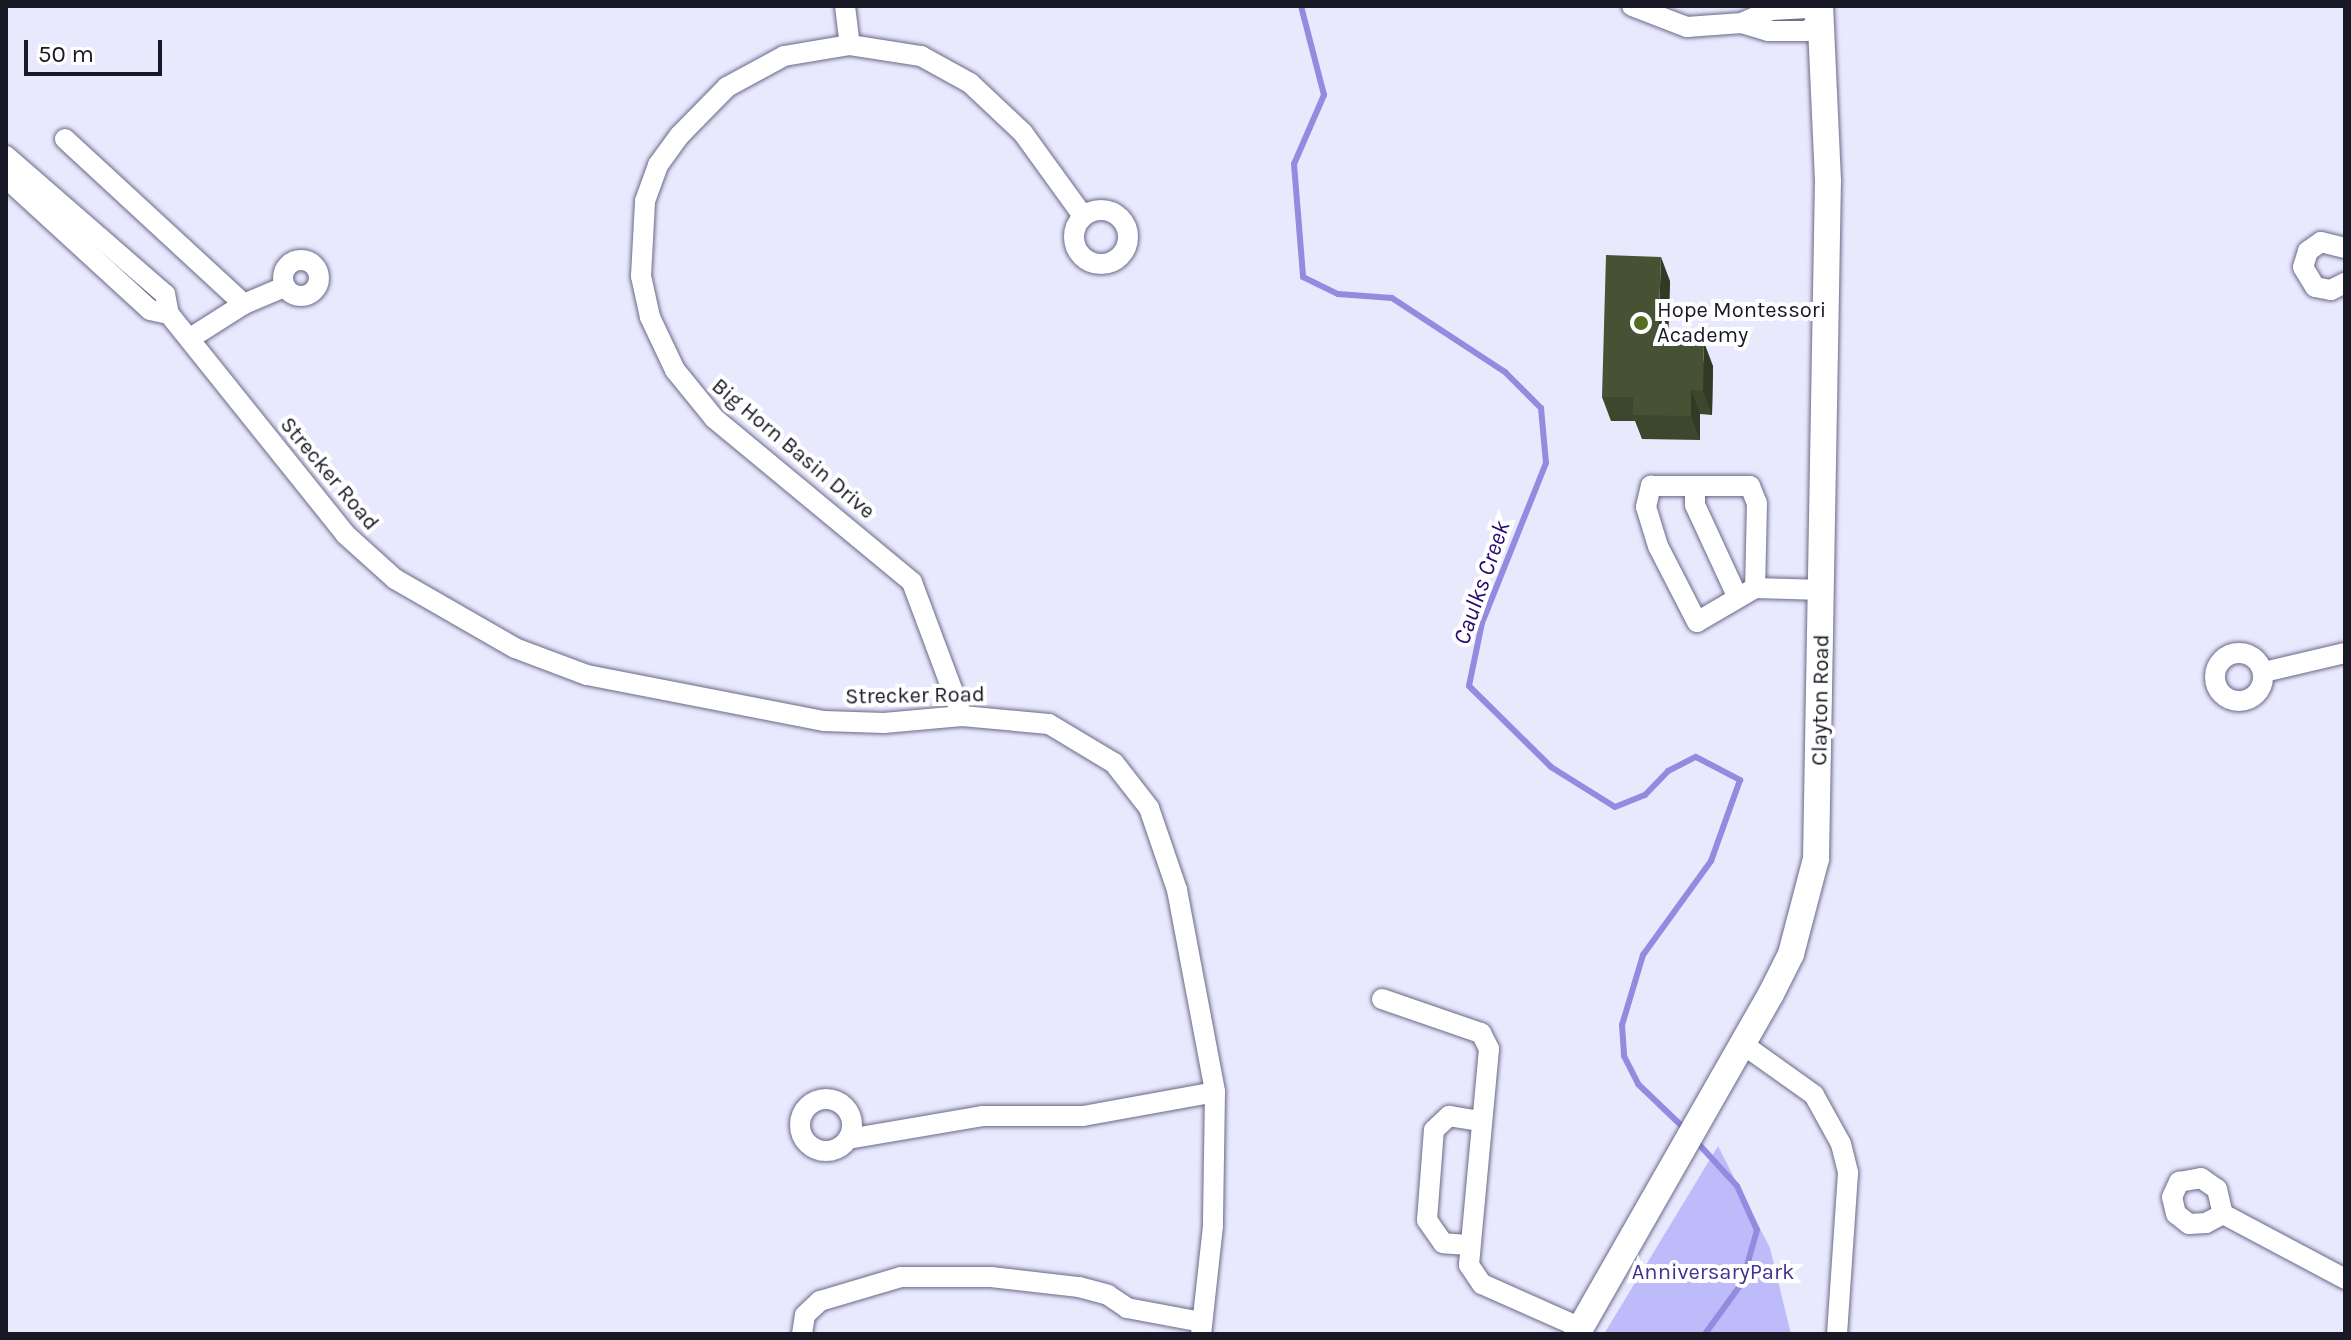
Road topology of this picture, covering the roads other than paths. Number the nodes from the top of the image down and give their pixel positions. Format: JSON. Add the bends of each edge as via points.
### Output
{"nodes":[{"id":1,"x":845,"y":6,"type":"edge"},
{"id":2,"x":1632,"y":6,"type":"edge"},
{"id":3,"x":1820,"y":12,"type":"edge"},
{"id":4,"x":850,"y":45,"type":"junction"},
{"id":5,"x":65,"y":139,"type":"dead end"},
{"id":6,"x":6,"y":156,"type":"edge"},
{"id":7,"x":6,"y":178,"type":"edge"},
{"id":8,"x":1083,"y":216,"type":"dead end"},
{"id":9,"x":2345,"y":248,"type":"edge"},
{"id":10,"x":2345,"y":283,"type":"edge"},
{"id":11,"x":284,"y":287,"type":"dead end"},
{"id":12,"x":244,"y":304,"type":"junction"},
{"id":13,"x":169,"y":314,"type":"junction"},
{"id":14,"x":192,"y":337,"type":"junction"},
{"id":15,"x":1695,"y":486,"type":"junction"},
{"id":16,"x":1823,"y":590,"type":"junction"},
{"id":17,"x":1747,"y":593,"type":"junction"},
{"id":18,"x":2345,"y":653,"type":"edge"},
{"id":19,"x":2264,"y":672,"type":"dead end"},
{"id":20,"x":962,"y":716,"type":"junction"},
{"id":21,"x":1382,"y":999,"type":"dead end"},
{"id":22,"x":1744,"y":1045,"type":"junction"},
{"id":23,"x":1215,"y":1092,"type":"junction"},
{"id":24,"x":1481,"y":1121,"type":"junction"},
{"id":25,"x":848,"y":1139,"type":"dead end"},
{"id":26,"x":2223,"y":1214,"type":"dead end"},
{"id":27,"x":1469,"y":1245,"type":"junction"},
{"id":28,"x":2345,"y":1279,"type":"edge"},
{"id":29,"x":1201,"y":1328,"type":"edge"},
{"id":30,"x":1579,"y":1331,"type":"edge"},
{"id":31,"x":802,"y":1334,"type":"edge"},
{"id":32,"x":1837,"y":1334,"type":"edge"}],
"edges":[{"from":1,"to":4,"type":"street"},
{"from":2,"to":3,"type":"street","via":[[1687,27],[1742,23],[1771,10]]},
{"from":3,"to":16,"type":"main road","name":"Clayton Road","via":[[1828,181]]},
{"from":4,"to":8,"type":"street","name":"Big Horn Basin Drive","via":[[921,56],[970,83],[1023,133]]},
{"from":4,"to":20,"type":"street","name":"Big Horn Basin Drive","via":[[784,56],[754,70],[702,109],[658,165],[650,189],[641,276],[650,317],[691,395],[912,582]]},
{"from":5,"to":12,"type":"street"},
{"from":6,"to":13,"type":"street","name":"Strecker Road","via":[[165,294]]},
{"from":7,"to":13,"type":"street","name":"Strecker Road","via":[[150,310]]},
{"from":9,"to":10,"type":"street","via":[[2321,242],[2308,251],[2303,267],[2315,287],[2331,290]]},
{"from":11,"to":12,"type":"street"},
{"from":12,"to":14,"type":"street"},
{"from":13,"to":14,"type":"street","name":"Strecker Road"},
{"from":14,"to":20,"type":"street","name":"Strecker Road","via":[[345,534],[395,579],[515,648],[602,679],[824,721],[884,723]]},
{"from":15,"to":17,"type":"street","via":[[1695,505]]},
{"from":15,"to":17,"type":"street","via":[[1750,486],[1757,503]]},
{"from":15,"to":17,"type":"street","via":[[1651,486],[1646,507],[1658,546],[1697,622]]},
{"from":16,"to":17,"type":"street"},
{"from":16,"to":22,"type":"main road","name":"Clayton Road","via":[[1816,859],[1791,954]]},
{"from":18,"to":19,"type":"street"},
{"from":20,"to":23,"type":"street","name":"Strecker Road","via":[[1049,724],[1092,745],[1133,784],[1149,808],[1177,890]]},
{"from":21,"to":24,"type":"street","via":[[1481,1033],[1489,1049]]},
{"from":22,"to":30,"type":"main road","name":"Clayton Road"},
{"from":22,"to":32,"type":"street","via":[[1814,1095],[1841,1144],[1848,1173]]},
{"from":23,"to":25,"type":"street","via":[[1083,1116],[982,1116]]},
{"from":23,"to":29,"type":"street","name":"Strecker Road","via":[[1213,1226]]},
{"from":24,"to":27,"type":"street"},
{"from":24,"to":27,"type":"street","via":[[1449,1116],[1434,1130],[1427,1220],[1443,1243]]},
{"from":26,"to":28,"type":"street"},
{"from":27,"to":30,"type":"street","via":[[1469,1265],[1482,1284]]},
{"from":29,"to":31,"type":"street","via":[[1127,1308],[1108,1295],[1079,1287],[991,1277],[901,1277],[820,1301],[805,1315]]}]}
